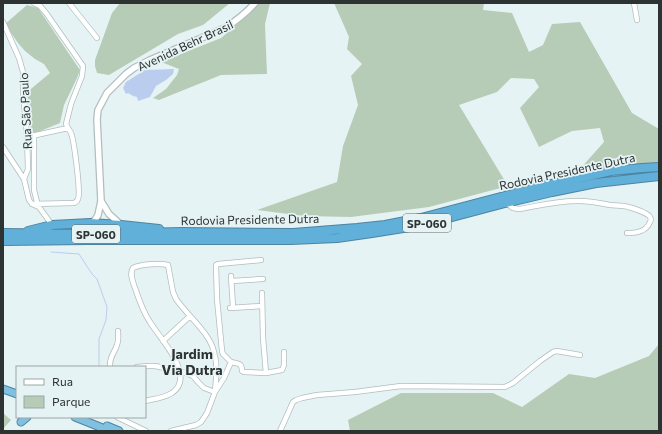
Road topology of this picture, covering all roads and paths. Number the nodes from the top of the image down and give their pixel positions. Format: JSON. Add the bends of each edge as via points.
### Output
{"nodes":[{"id":1,"x":34,"y":3,"type":"edge"},
{"id":2,"x":69,"y":3,"type":"edge"},
{"id":3,"x":255,"y":3,"type":"edge"},
{"id":4,"x":634,"y":3,"type":"edge"},
{"id":5,"x":637,"y":20,"type":"dead end"},
{"id":6,"x":3,"y":22,"type":"edge"},
{"id":7,"x":97,"y":38,"type":"dead end"},
{"id":8,"x":68,"y":128,"type":"junction"},
{"id":9,"x":34,"y":135,"type":"junction"},
{"id":10,"x":27,"y":137,"type":"junction"},
{"id":11,"x":3,"y":147,"type":"edge"},
{"id":12,"x":659,"y":167,"type":"edge"},
{"id":13,"x":33,"y":175,"type":"junction"},
{"id":14,"x":659,"y":176,"type":"edge"},
{"id":15,"x":24,"y":179,"type":"junction"},
{"id":16,"x":101,"y":201,"type":"junction"},
{"id":17,"x":505,"y":202,"type":"junction"},
{"id":18,"x":36,"y":205,"type":"junction"},
{"id":19,"x":90,"y":223,"type":"junction"},
{"id":20,"x":52,"y":225,"type":"junction"},
{"id":21,"x":121,"y":225,"type":"junction"},
{"id":22,"x":182,"y":232,"type":"junction"},
{"id":23,"x":627,"y":233,"type":"dead end"},
{"id":24,"x":6,"y":234,"type":"edge"},
{"id":25,"x":3,"y":241,"type":"edge"},
{"id":26,"x":261,"y":260,"type":"dead end"},
{"id":27,"x":263,"y":279,"type":"dead end"},
{"id":28,"x":262,"y":293,"type":"dead end"},
{"id":29,"x":262,"y":306,"type":"junction"},
{"id":30,"x":190,"y":316,"type":"junction"},
{"id":31,"x":118,"y":331,"type":"dead end"},
{"id":32,"x":162,"y":341,"type":"junction"},
{"id":33,"x":284,"y":352,"type":"dead end"},
{"id":34,"x":580,"y":355,"type":"dead end"},
{"id":35,"x":231,"y":362,"type":"junction"},
{"id":36,"x":110,"y":366,"type":"edge"},
{"id":37,"x":146,"y":366,"type":"edge"},
{"id":38,"x":180,"y":371,"type":"junction"},
{"id":39,"x":266,"y":373,"type":"junction"},
{"id":40,"x":3,"y":384,"type":"edge"},
{"id":41,"x":3,"y":388,"type":"edge"},
{"id":42,"x":16,"y":390,"type":"edge"},
{"id":43,"x":215,"y":392,"type":"junction"},
{"id":44,"x":16,"y":394,"type":"edge"},
{"id":45,"x":146,"y":401,"type":"edge"},
{"id":46,"x":22,"y":418,"type":"edge"},
{"id":47,"x":26,"y":418,"type":"edge"},
{"id":48,"x":78,"y":418,"type":"edge"},
{"id":49,"x":87,"y":418,"type":"edge"},
{"id":50,"x":119,"y":418,"type":"edge"},
{"id":51,"x":110,"y":431,"type":"edge"},
{"id":52,"x":119,"y":431,"type":"edge"},
{"id":53,"x":146,"y":431,"type":"edge"},
{"id":54,"x":171,"y":431,"type":"edge"},
{"id":55,"x":280,"y":431,"type":"edge"}],
"edges":[{"from":1,"to":8,"type":"street","via":[[43,9],[83,66],[66,124]]},
{"from":2,"to":7,"type":"street"},
{"from":3,"to":16,"type":"street","name":"Avenida Behr Brasil","via":[[225,28],[134,68],[107,93],[98,110],[97,119]]},
{"from":4,"to":5,"type":"street"},
{"from":6,"to":10,"type":"street","name":"Rua São Paulo","via":[[23,72]]},
{"from":8,"to":9,"type":"street"},
{"from":8,"to":18,"type":"street","via":[[74,144],[78,200],[74,203]]},
{"from":9,"to":10,"type":"street"},
{"from":9,"to":13,"type":"street","name":"Rua São Paulo"},
{"from":10,"to":15,"type":"street","name":"Rua São Paulo","via":[[28,169]]},
{"from":11,"to":15,"type":"street"},
{"from":12,"to":22,"type":"highway","name":"Rodovia Presidente Dutra","number":"SP-060","via":[[611,171],[385,225],[293,233]]},
{"from":13,"to":15,"type":"street"},
{"from":13,"to":18,"type":"street","name":"Rua São Paulo"},
{"from":14,"to":17,"type":"highway","name":"Rodovia Presidente Dutra","number":"SP-060","via":[[596,183]]},
{"from":15,"to":18,"type":"street","via":[[30,200]]},
{"from":16,"to":19,"type":"street","via":[[98,215]]},
{"from":16,"to":21,"type":"street","via":[[109,214]]},
{"from":17,"to":23,"type":"street","via":[[519,209],[578,200],[629,207],[650,216],[647,228]]},
{"from":17,"to":25,"type":"highway","name":"Rodovia Presidente Dutra","number":"SP-060","via":[[422,225],[337,238]]},
{"from":18,"to":20,"type":"street"},
{"from":19,"to":20,"type":"highway"},
{"from":19,"to":21,"type":"highway"},
{"from":20,"to":24,"type":"highway"},
{"from":21,"to":22,"type":"highway"},
{"from":22,"to":24,"type":"highway","name":"Rodovia Presidente Dutra","number":"SP-060"},
{"from":26,"to":35,"type":"street","via":[[216,265],[216,299],[222,351]]},
{"from":27,"to":29,"type":"street","via":[[231,279],[232,308]]},
{"from":28,"to":29,"type":"street"},
{"from":29,"to":39,"type":"street"},
{"from":30,"to":32,"type":"street"},
{"from":30,"to":32,"type":"street","via":[[176,299],[168,265],[133,268],[131,277],[145,314]]},
{"from":30,"to":43,"type":"street","via":[[210,341],[214,351],[217,374]]},
{"from":31,"to":36,"type":"street","via":[[118,344],[110,358]]},
{"from":32,"to":38,"type":"street","via":[[177,362]]},
{"from":33,"to":39,"type":"street","via":[[282,370]]},
{"from":34,"to":55,"type":"street","via":[[553,352],[505,387],[401,386],[302,398],[293,402]]},
{"from":35,"to":39,"type":"street","via":[[241,365],[244,372]]},
{"from":35,"to":43,"type":"street"},
{"from":37,"to":38,"type":"street"},
{"from":38,"to":43,"type":"street","via":[[193,376],[202,386]]},
{"from":38,"to":45,"type":"street","via":[[180,381],[175,390],[166,396]]},
{"from":40,"to":42,"type":"highway"},
{"from":41,"to":44,"type":"highway"},
{"from":43,"to":54,"type":"street","via":[[201,422]]},
{"from":46,"to":47,"type":"highway","via":[[20,422]]},
{"from":48,"to":51,"type":"highway"},
{"from":49,"to":52,"type":"highway"},
{"from":50,"to":53,"type":"street"}]}
